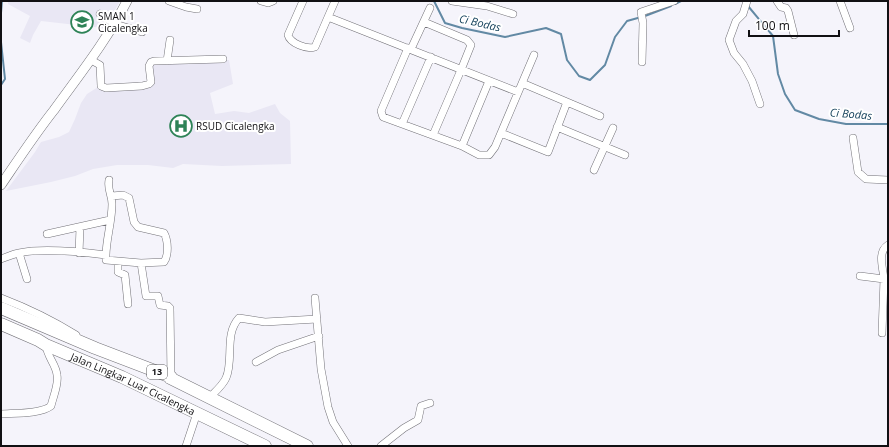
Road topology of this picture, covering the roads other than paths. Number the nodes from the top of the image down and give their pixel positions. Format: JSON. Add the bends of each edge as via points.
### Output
{"nodes":[{"id":1,"x":127,"y":1,"type":"edge"},
{"id":2,"x":169,"y":1,"type":"edge"},
{"id":3,"x":261,"y":1,"type":"edge"},
{"id":4,"x":273,"y":1,"type":"edge"},
{"id":5,"x":303,"y":1,"type":"edge"},
{"id":6,"x":335,"y":1,"type":"edge"},
{"id":7,"x":452,"y":1,"type":"edge"},
{"id":8,"x":674,"y":1,"type":"edge"},
{"id":9,"x":747,"y":1,"type":"edge"},
{"id":10,"x":777,"y":1,"type":"edge"},
{"id":11,"x":840,"y":1,"type":"edge"},
{"id":12,"x":430,"y":8,"type":"dead end"},
{"id":13,"x":197,"y":9,"type":"dead end"},
{"id":14,"x":100,"y":14,"type":"dead end"},
{"id":15,"x":514,"y":14,"type":"dead end"},
{"id":16,"x":328,"y":17,"type":"junction"},
{"id":17,"x":424,"y":22,"type":"junction"},
{"id":18,"x":115,"y":24,"type":"junction"},
{"id":19,"x":850,"y":28,"type":"dead end"},
{"id":20,"x":142,"y":32,"type":"dead end"},
{"id":21,"x":794,"y":35,"type":"dead end"},
{"id":22,"x":170,"y":40,"type":"dead end"},
{"id":23,"x":410,"y":48,"type":"junction"},
{"id":24,"x":534,"y":55,"type":"dead end"},
{"id":25,"x":431,"y":57,"type":"junction"},
{"id":26,"x":223,"y":59,"type":"dead end"},
{"id":27,"x":91,"y":60,"type":"junction"},
{"id":28,"x":167,"y":61,"type":"junction"},
{"id":29,"x":642,"y":62,"type":"dead end"},
{"id":30,"x":461,"y":70,"type":"junction"},
{"id":31,"x":489,"y":81,"type":"junction"},
{"id":32,"x":522,"y":83,"type":"junction"},
{"id":33,"x":518,"y":92,"type":"junction"},
{"id":34,"x":567,"y":102,"type":"junction"},
{"id":35,"x":760,"y":104,"type":"dead end"},
{"id":36,"x":600,"y":116,"type":"dead end"},
{"id":37,"x":402,"y":124,"type":"junction"},
{"id":38,"x":557,"y":127,"type":"junction"},
{"id":39,"x":613,"y":128,"type":"dead end"},
{"id":40,"x":501,"y":132,"type":"junction"},
{"id":41,"x":433,"y":134,"type":"junction"},
{"id":42,"x":854,"y":138,"type":"dead end"},
{"id":43,"x":462,"y":146,"type":"junction"},
{"id":44,"x":604,"y":147,"type":"junction"},
{"id":45,"x":625,"y":155,"type":"dead end"},
{"id":46,"x":594,"y":170,"type":"dead end"},
{"id":47,"x":109,"y":180,"type":"dead end"},
{"id":48,"x":888,"y":180,"type":"edge"},
{"id":49,"x":1,"y":185,"type":"edge"},
{"id":50,"x":112,"y":196,"type":"junction"},
{"id":51,"x":110,"y":220,"type":"junction"},
{"id":52,"x":80,"y":228,"type":"junction"},
{"id":53,"x":47,"y":234,"type":"dead end"},
{"id":54,"x":888,"y":245,"type":"edge"},
{"id":55,"x":19,"y":253,"type":"junction"},
{"id":56,"x":79,"y":253,"type":"junction"},
{"id":57,"x":106,"y":256,"type":"junction"},
{"id":58,"x":1,"y":259,"type":"edge"},
{"id":59,"x":118,"y":262,"type":"junction"},
{"id":60,"x":141,"y":263,"type":"junction"},
{"id":61,"x":860,"y":276,"type":"dead end"},
{"id":62,"x":27,"y":279,"type":"dead end"},
{"id":63,"x":886,"y":279,"type":"edge"},
{"id":64,"x":1,"y":298,"type":"edge"},
{"id":65,"x":316,"y":298,"type":"dead end"},
{"id":66,"x":128,"y":304,"type":"dead end"},
{"id":67,"x":1,"y":308,"type":"edge"},
{"id":68,"x":317,"y":319,"type":"junction"},
{"id":69,"x":1,"y":324,"type":"edge"},
{"id":70,"x":1,"y":330,"type":"edge"},
{"id":71,"x":882,"y":333,"type":"dead end"},
{"id":72,"x":318,"y":336,"type":"junction"},
{"id":73,"x":42,"y":343,"type":"junction"},
{"id":74,"x":96,"y":348,"type":"junction"},
{"id":75,"x":256,"y":362,"type":"dead end"},
{"id":76,"x":171,"y":377,"type":"junction"},
{"id":77,"x":210,"y":397,"type":"junction"},
{"id":78,"x":430,"y":403,"type":"dead end"},
{"id":79,"x":197,"y":413,"type":"junction"},
{"id":80,"x":1,"y":414,"type":"edge"},
{"id":81,"x":186,"y":446,"type":"edge"},
{"id":82,"x":262,"y":446,"type":"edge"},
{"id":83,"x":307,"y":446,"type":"edge"},
{"id":84,"x":348,"y":446,"type":"edge"},
{"id":85,"x":381,"y":446,"type":"edge"}],
"edges":[{"from":1,"to":18,"type":"street"},
{"from":2,"to":13,"type":"street"},
{"from":3,"to":4,"type":"street"},
{"from":5,"to":16,"type":"street","via":[[288,35],[290,40],[308,48],[315,48]]},
{"from":6,"to":16,"type":"street"},
{"from":7,"to":15,"type":"street","via":[[487,6]]},
{"from":8,"to":29,"type":"street","via":[[641,12]]},
{"from":9,"to":35,"type":"street","via":[[743,14],[736,21],[730,40],[734,53],[750,77]]},
{"from":10,"to":21,"type":"street","via":[[788,11]]},
{"from":11,"to":19,"type":"street"},
{"from":12,"to":17,"type":"street"},
{"from":14,"to":18,"type":"street"},
{"from":16,"to":23,"type":"street"},
{"from":17,"to":23,"type":"street"},
{"from":17,"to":30,"type":"street","via":[[470,42]]},
{"from":18,"to":20,"type":"street"},
{"from":18,"to":27,"type":"street"},
{"from":22,"to":28,"type":"street"},
{"from":23,"to":25,"type":"street"},
{"from":23,"to":37,"type":"street","via":[[381,111],[383,117]]},
{"from":24,"to":32,"type":"street"},
{"from":25,"to":30,"type":"street"},
{"from":25,"to":37,"type":"street"},
{"from":26,"to":28,"type":"street"},
{"from":27,"to":28,"type":"street","via":[[100,66],[101,86],[104,88],[148,85],[151,82],[151,62]]},
{"from":27,"to":49,"type":"street","via":[[40,127]]},
{"from":30,"to":31,"type":"street"},
{"from":30,"to":41,"type":"street"},
{"from":31,"to":33,"type":"street"},
{"from":31,"to":43,"type":"street"},
{"from":32,"to":33,"type":"street"},
{"from":32,"to":34,"type":"street"},
{"from":33,"to":40,"type":"street"},
{"from":34,"to":36,"type":"street"},
{"from":34,"to":38,"type":"street"},
{"from":37,"to":41,"type":"street"},
{"from":38,"to":40,"type":"street","via":[[548,152]]},
{"from":38,"to":44,"type":"street"},
{"from":39,"to":44,"type":"street"},
{"from":40,"to":43,"type":"street","via":[[489,155],[479,155]]},
{"from":41,"to":43,"type":"street"},
{"from":42,"to":48,"type":"street","via":[[858,172],[866,179]]},
{"from":44,"to":45,"type":"street"},
{"from":44,"to":46,"type":"street"},
{"from":47,"to":50,"type":"street","via":[[108,186]]},
{"from":50,"to":51,"type":"street"},
{"from":50,"to":60,"type":"street","via":[[129,198],[134,222],[138,227],[164,233],[166,236],[164,262]]},
{"from":51,"to":52,"type":"street"},
{"from":51,"to":57,"type":"street"},
{"from":52,"to":53,"type":"street"},
{"from":52,"to":56,"type":"street"},
{"from":54,"to":63,"type":"street","via":[[882,253]]},
{"from":55,"to":56,"type":"street"},
{"from":55,"to":58,"type":"street"},
{"from":55,"to":62,"type":"street"},
{"from":56,"to":57,"type":"street"},
{"from":57,"to":59,"type":"street","via":[[106,260]]},
{"from":59,"to":60,"type":"street"},
{"from":59,"to":66,"type":"street","via":[[118,272],[125,275]]},
{"from":60,"to":76,"type":"street","via":[[146,296],[158,296],[160,305],[170,308]]},
{"from":61,"to":63,"type":"street"},
{"from":63,"to":71,"type":"street"},
{"from":64,"to":74,"type":"street","via":[[62,326]]},
{"from":65,"to":68,"type":"street"},
{"from":67,"to":74,"type":"highway","name":"Jalan Lingkar Luar Cicalengka","number":"13"},
{"from":68,"to":72,"type":"street"},
{"from":68,"to":77,"type":"street","via":[[265,322],[239,318],[234,325],[226,378]]},
{"from":69,"to":73,"type":"highway","name":"Jalan Lingkar Luar Cicalengka","number":"13"},
{"from":70,"to":73,"type":"street"},
{"from":72,"to":75,"type":"street","via":[[278,350]]},
{"from":72,"to":84,"type":"street","via":[[322,379],[328,407],[333,422]]},
{"from":73,"to":79,"type":"highway","name":"Jalan Lingkar Luar Cicalengka","number":"13"},
{"from":73,"to":80,"type":"street","via":[[57,374],[51,406],[31,412]]},
{"from":74,"to":76,"type":"highway","name":"Jalan Lingkar Luar Cicalengka","number":"13"},
{"from":76,"to":77,"type":"highway","name":"Jalan Lingkar Luar Cicalengka","number":"13"},
{"from":77,"to":83,"type":"highway","name":"Jalan Lingkar Luar Cicalengka","number":"13"},
{"from":78,"to":85,"type":"street","via":[[420,406],[418,420]]},
{"from":79,"to":81,"type":"street"},
{"from":79,"to":82,"type":"highway","name":"Jalan Lingkar Luar Cicalengka","number":"13"}]}
